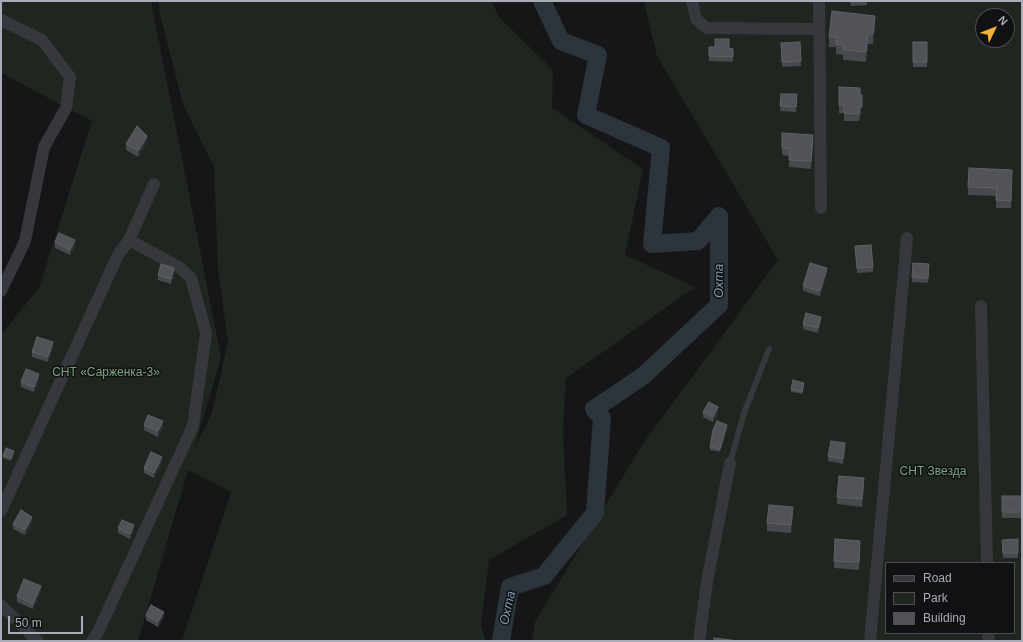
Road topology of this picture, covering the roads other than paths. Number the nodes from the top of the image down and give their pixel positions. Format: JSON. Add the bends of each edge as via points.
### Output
{"nodes":[{"id":1,"x":692,"y":1,"type":"edge"},
{"id":2,"x":819,"y":1,"type":"edge"},
{"id":3,"x":1,"y":20,"type":"edge"},
{"id":4,"x":819,"y":29,"type":"junction"},
{"id":5,"x":154,"y":184,"type":"dead end"},
{"id":6,"x":821,"y":208,"type":"dead end"},
{"id":7,"x":907,"y":238,"type":"dead end"},
{"id":8,"x":129,"y":240,"type":"junction"},
{"id":9,"x":1,"y":291,"type":"edge"},
{"id":10,"x":981,"y":306,"type":"dead end"},
{"id":11,"x":769,"y":349,"type":"dead end"},
{"id":12,"x":730,"y":463,"type":"joint"},
{"id":13,"x":5,"y":489,"type":"edge"},
{"id":14,"x":1,"y":511,"type":"edge"},
{"id":15,"x":987,"y":562,"type":"edge"},
{"id":16,"x":1,"y":605,"type":"edge"},
{"id":17,"x":38,"y":641,"type":"edge"},
{"id":18,"x":92,"y":641,"type":"edge"},
{"id":19,"x":699,"y":641,"type":"edge"},
{"id":20,"x":870,"y":641,"type":"edge"}],
"edges":[{"from":1,"to":4,"type":"street","via":[[696,19],[707,28]]},
{"from":2,"to":4,"type":"street"},
{"from":3,"to":9,"type":"street","via":[[42,40],[70,77],[66,108],[44,147],[25,241]]},
{"from":4,"to":6,"type":"street"},
{"from":5,"to":8,"type":"street"},
{"from":7,"to":20,"type":"street"},
{"from":8,"to":13,"type":"street","via":[[118,255]]},
{"from":8,"to":18,"type":"street","via":[[179,267],[191,278],[206,333],[193,426]]},
{"from":10,"to":15,"type":"street"},
{"from":11,"to":12,"type":"lane","via":[[744,414]]},
{"from":12,"to":19,"type":"street","via":[[706,582]]},
{"from":13,"to":14,"type":"street"},
{"from":16,"to":17,"type":"street"}]}
